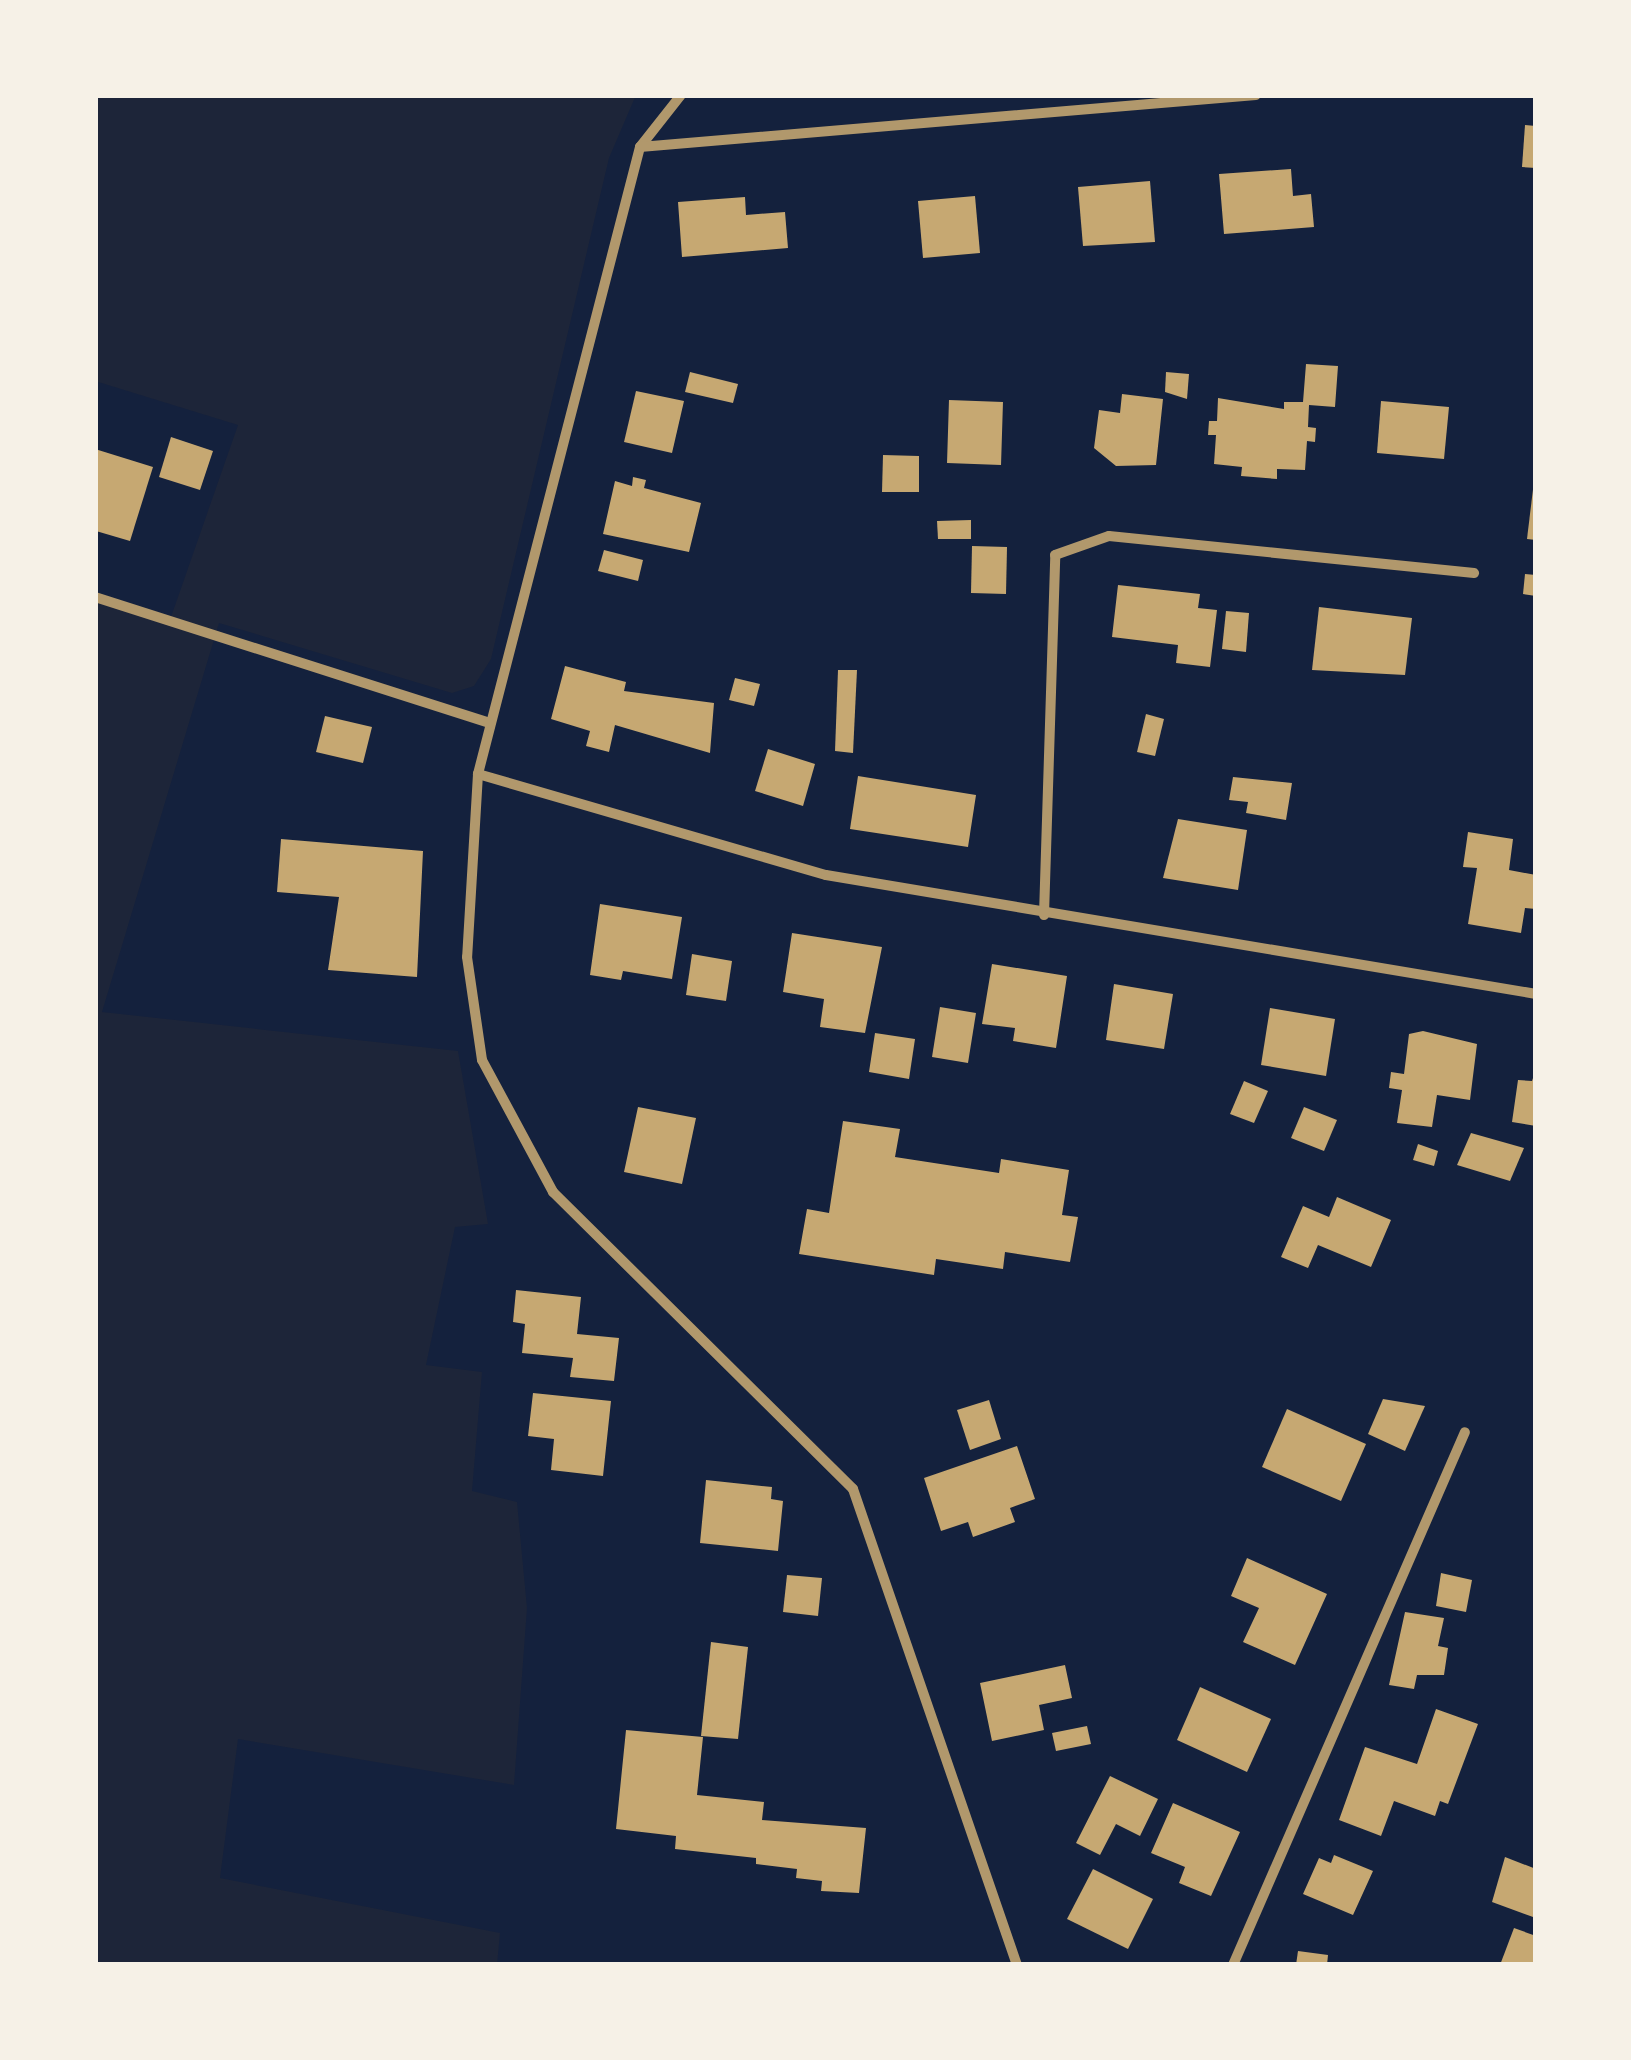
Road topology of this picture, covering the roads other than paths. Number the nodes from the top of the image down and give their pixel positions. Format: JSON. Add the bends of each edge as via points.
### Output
{"nodes":[{"id":1,"x":680,"y":95,"type":"edge"},
{"id":2,"x":1256,"y":95,"type":"edge"},
{"id":3,"x":640,"y":147,"type":"junction"},
{"id":4,"x":1474,"y":574,"type":"dead end"},
{"id":5,"x":95,"y":596,"type":"edge"},
{"id":6,"x":489,"y":723,"type":"junction"},
{"id":7,"x":478,"y":774,"type":"junction"},
{"id":8,"x":1044,"y":915,"type":"junction"},
{"id":9,"x":1536,"y":994,"type":"edge"},
{"id":10,"x":1465,"y":1432,"type":"dead end"},
{"id":11,"x":1017,"y":1965,"type":"edge"},
{"id":12,"x":1234,"y":1965,"type":"edge"}],
"edges":[{"from":1,"to":3,"type":"street"},
{"from":2,"to":3,"type":"street"},
{"from":3,"to":6,"type":"street"},
{"from":4,"to":8,"type":"street","via":[[1110,536],[1054,555]]},
{"from":5,"to":6,"type":"street"},
{"from":6,"to":7,"type":"street"},
{"from":7,"to":8,"type":"street","via":[[826,875]]},
{"from":7,"to":11,"type":"street","via":[[466,956],[482,1060],[553,1192],[854,1489]]},
{"from":8,"to":9,"type":"street"},
{"from":10,"to":12,"type":"street"}]}
